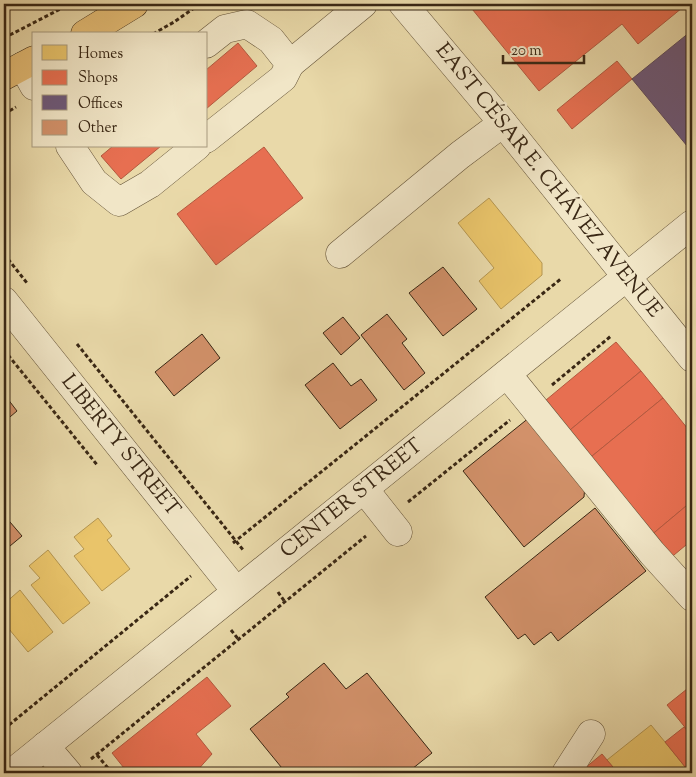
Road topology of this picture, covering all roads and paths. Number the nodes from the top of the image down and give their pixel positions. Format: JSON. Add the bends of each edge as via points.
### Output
{"nodes":[{"id":1,"x":70,"y":4,"type":"edge"},
{"id":2,"x":134,"y":4,"type":"edge"},
{"id":3,"x":200,"y":4,"type":"edge"},
{"id":4,"x":363,"y":4,"type":"edge"},
{"id":5,"x":404,"y":4,"type":"edge"},
{"id":6,"x":88,"y":32,"type":"edge"},
{"id":7,"x":156,"y":32,"type":"edge"},
{"id":8,"x":4,"y":38,"type":"edge"},
{"id":9,"x":208,"y":42,"type":"edge"},
{"id":10,"x":290,"y":64,"type":"junction"},
{"id":11,"x":503,"y":123,"type":"junction"},
{"id":12,"x":208,"y":137,"type":"edge"},
{"id":13,"x":74,"y":148,"type":"edge"},
{"id":14,"x":195,"y":148,"type":"edge"},
{"id":15,"x":692,"y":224,"type":"edge"},
{"id":16,"x":4,"y":254,"type":"edge"},
{"id":17,"x":340,"y":254,"type":"dead end"},
{"id":18,"x":627,"y":277,"type":"junction"},
{"id":19,"x":562,"y":278,"type":"dead end"},
{"id":20,"x":29,"y":285,"type":"dead end"},
{"id":21,"x":8,"y":316,"type":"edge"},
{"id":22,"x":611,"y":336,"type":"dead end"},
{"id":23,"x":73,"y":339,"type":"dead end"},
{"id":24,"x":692,"y":358,"type":"edge"},
{"id":25,"x":507,"y":374,"type":"junction"},
{"id":26,"x":531,"y":403,"type":"junction"},
{"id":27,"x":364,"y":489,"type":"junction"},
{"id":28,"x":393,"y":526,"type":"junction"},
{"id":29,"x":236,"y":540,"type":"junction"},
{"id":30,"x":211,"y":560,"type":"junction"},
{"id":31,"x":261,"y":572,"type":"junction"},
{"id":32,"x":236,"y":591,"type":"junction"},
{"id":33,"x":692,"y":597,"type":"edge"},
{"id":34,"x":285,"y":602,"type":"junction"},
{"id":35,"x":4,"y":729,"type":"edge"},
{"id":36,"x":591,"y":734,"type":"dead end"},
{"id":37,"x":45,"y":746,"type":"junction"},
{"id":38,"x":96,"y":755,"type":"junction"},
{"id":39,"x":78,"y":767,"type":"edge"},
{"id":40,"x":12,"y":773,"type":"edge"},
{"id":41,"x":112,"y":773,"type":"edge"},
{"id":42,"x":566,"y":773,"type":"edge"}],
"edges":[{"from":1,"to":8,"type":"path"},
{"from":2,"to":6,"type":"main road"},
{"from":3,"to":7,"type":"path"},
{"from":4,"to":10,"type":"street"},
{"from":5,"to":11,"type":"street","name":"EAST CÉSAR E. CHÁVEZ AVENUE"},
{"from":9,"to":10,"type":"street","via":[[225,29],[248,24],[271,40]]},
{"from":10,"to":12,"type":"street","via":[[283,78]]},
{"from":11,"to":17,"type":"street"},
{"from":11,"to":18,"type":"street","name":"EAST CÉSAR E. CHÁVEZ AVENUE"},
{"from":13,"to":14,"type":"street","via":[[94,182],[119,202],[150,184]]},
{"from":15,"to":18,"type":"street","name":"CENTER STREET"},
{"from":16,"to":20,"type":"path"},
{"from":18,"to":24,"type":"street","name":"EAST CÉSAR E. CHÁVEZ AVENUE"},
{"from":18,"to":25,"type":"street","name":"CENTER STREET"},
{"from":19,"to":29,"type":"path"},
{"from":21,"to":30,"type":"street","name":"LIBERTY STREET"},
{"from":22,"to":26,"type":"path"},
{"from":23,"to":29,"type":"path"},
{"from":25,"to":26,"type":"street"},
{"from":25,"to":27,"type":"street","name":"CENTER STREET"},
{"from":26,"to":28,"type":"path"},
{"from":26,"to":33,"type":"street","via":[[652,553]]},
{"from":27,"to":28,"type":"street"},
{"from":27,"to":31,"type":"street","name":"CENTER STREET"},
{"from":28,"to":34,"type":"path"},
{"from":29,"to":30,"type":"path"},
{"from":29,"to":31,"type":"path"},
{"from":30,"to":32,"type":"street","name":"LIBERTY STREET"},
{"from":30,"to":35,"type":"path"},
{"from":31,"to":32,"type":"street","name":"CENTER STREET"},
{"from":31,"to":34,"type":"path"},
{"from":32,"to":37,"type":"street","name":"CENTER STREET"},
{"from":34,"to":38,"type":"path"},
{"from":36,"to":42,"type":"street"},
{"from":37,"to":39,"type":"street"},
{"from":37,"to":40,"type":"street","name":"CENTER STREET"},
{"from":38,"to":39,"type":"path"},
{"from":38,"to":41,"type":"path"}]}
